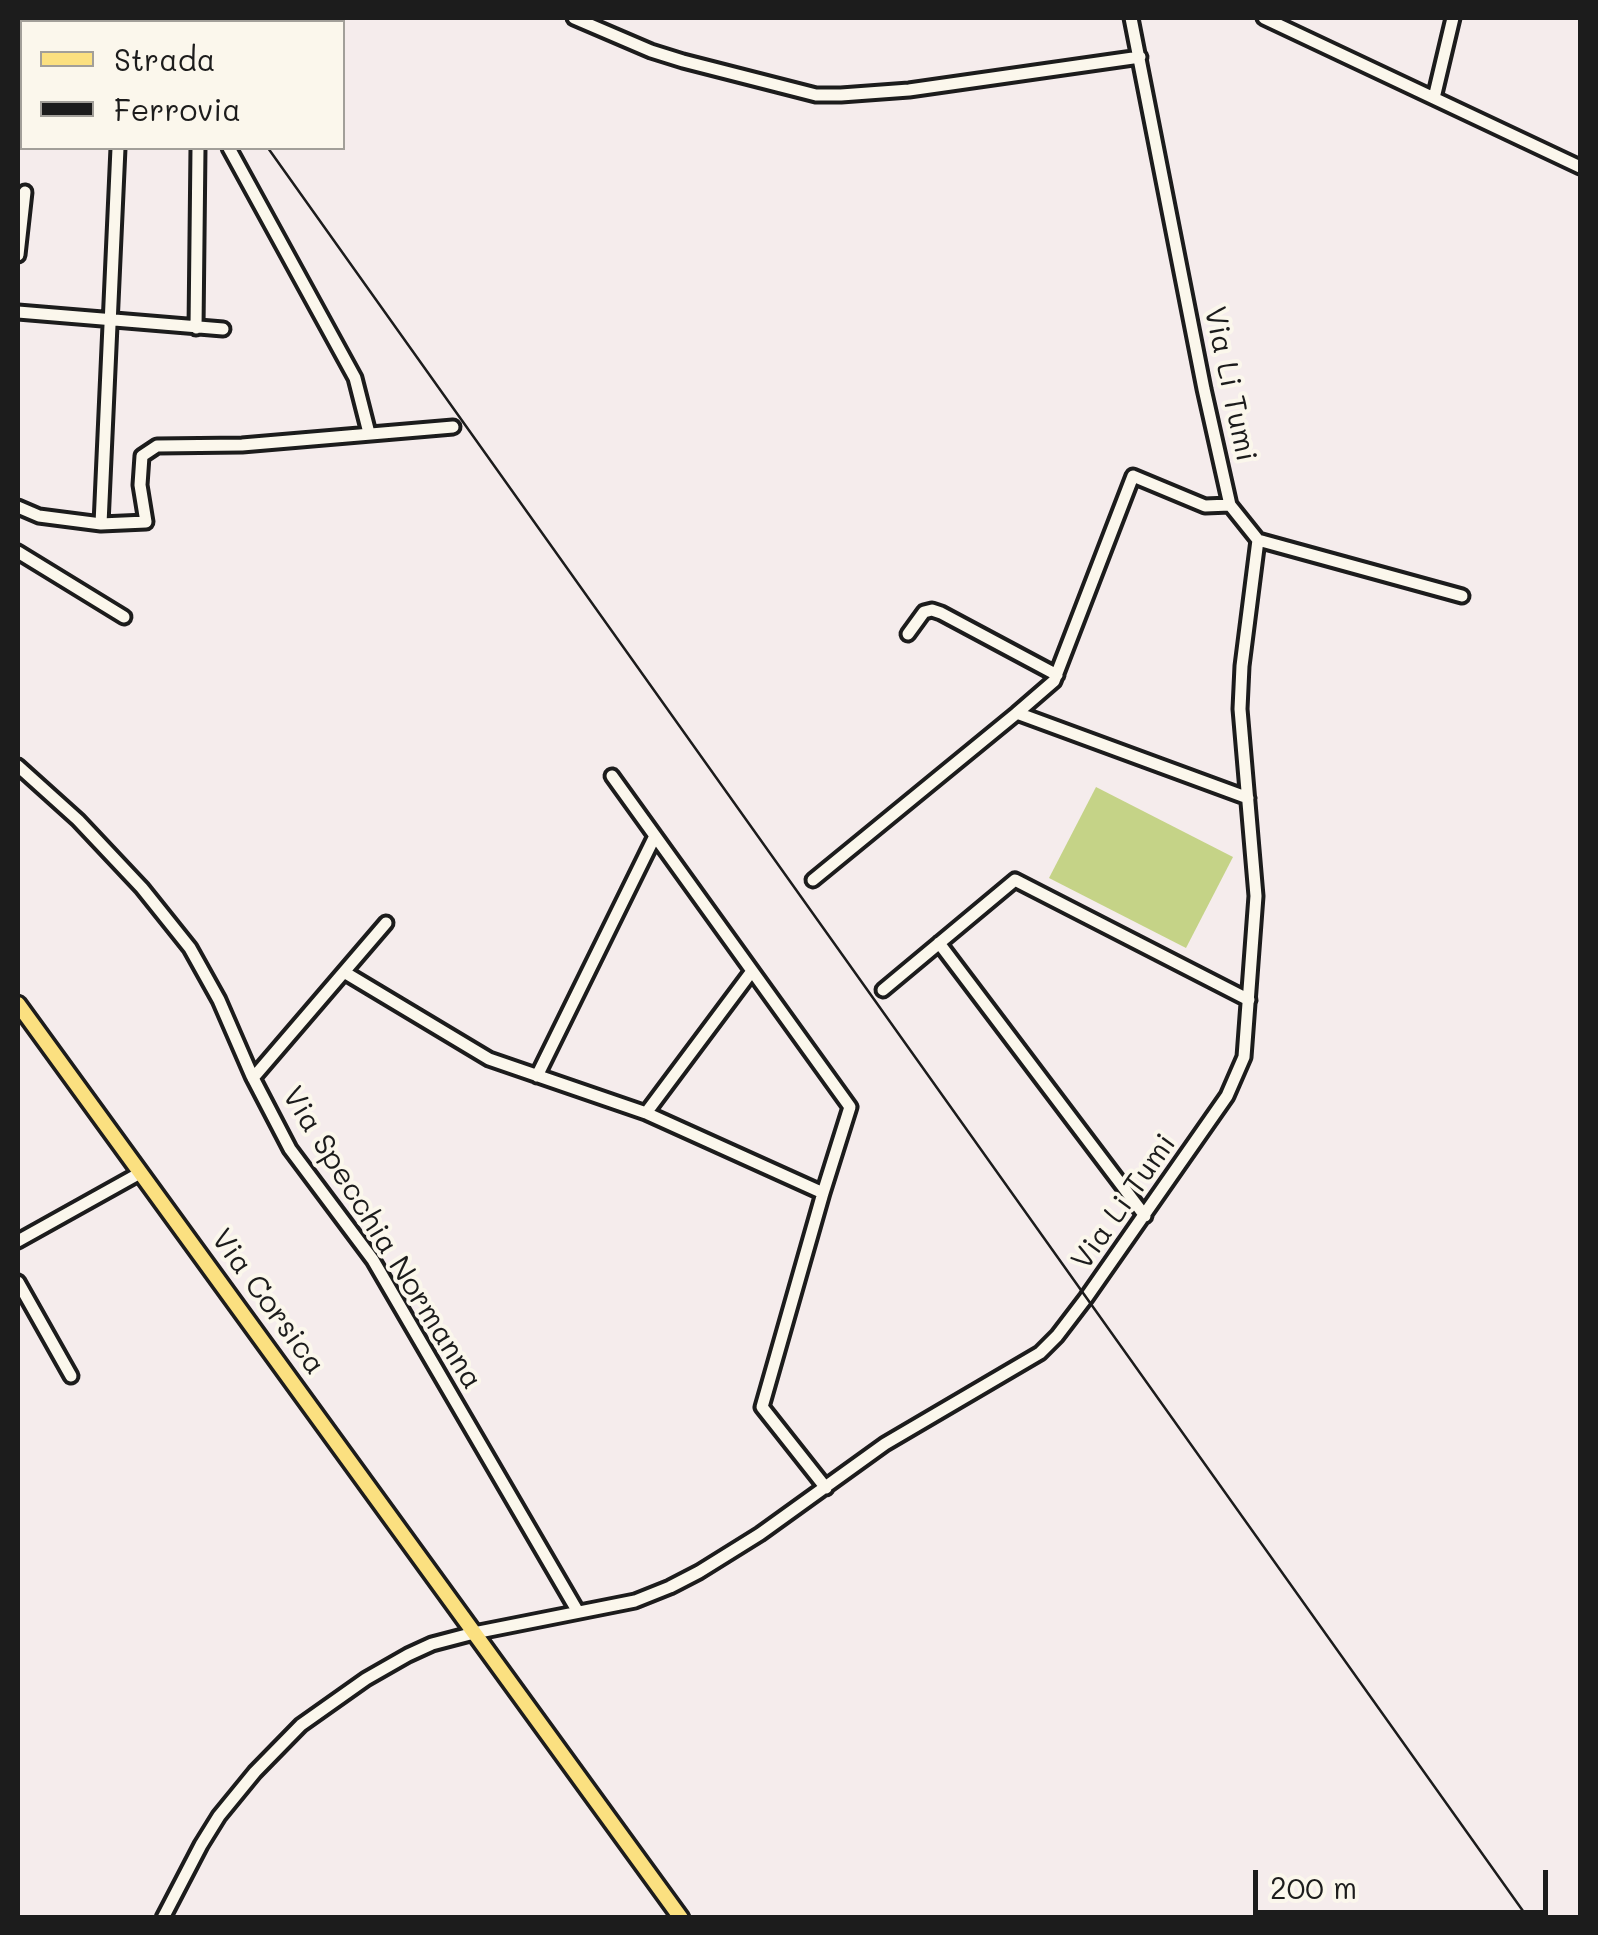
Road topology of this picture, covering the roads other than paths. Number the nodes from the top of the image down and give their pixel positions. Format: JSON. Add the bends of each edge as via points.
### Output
{"nodes":[{"id":1,"x":574,"y":18,"type":"edge"},
{"id":2,"x":1131,"y":18,"type":"edge"},
{"id":3,"x":1264,"y":18,"type":"edge"},
{"id":4,"x":1453,"y":18,"type":"edge"},
{"id":5,"x":1140,"y":57,"type":"junction"},
{"id":6,"x":1434,"y":98,"type":"junction"},
{"id":7,"x":118,"y":150,"type":"edge"},
{"id":8,"x":200,"y":150,"type":"edge"},
{"id":9,"x":229,"y":150,"type":"edge"},
{"id":10,"x":1580,"y":167,"type":"edge"},
{"id":11,"x":25,"y":192,"type":"dead end"},
{"id":12,"x":18,"y":255,"type":"edge"},
{"id":13,"x":18,"y":312,"type":"edge"},
{"id":14,"x":109,"y":320,"type":"junction"},
{"id":15,"x":196,"y":328,"type":"junction"},
{"id":16,"x":223,"y":329,"type":"dead end"},
{"id":17,"x":453,"y":427,"type":"dead end"},
{"id":18,"x":369,"y":434,"type":"junction"},
{"id":19,"x":1230,"y":504,"type":"junction"},
{"id":20,"x":18,"y":507,"type":"edge"},
{"id":21,"x":101,"y":524,"type":"junction"},
{"id":22,"x":1258,"y":540,"type":"junction"},
{"id":23,"x":18,"y":552,"type":"edge"},
{"id":24,"x":1462,"y":596,"type":"dead end"},
{"id":25,"x":124,"y":617,"type":"dead end"},
{"id":26,"x":908,"y":634,"type":"dead end"},
{"id":27,"x":1056,"y":675,"type":"junction"},
{"id":28,"x":1017,"y":712,"type":"junction"},
{"id":29,"x":18,"y":766,"type":"edge"},
{"id":30,"x":612,"y":776,"type":"dead end"},
{"id":31,"x":1248,"y":798,"type":"junction"},
{"id":32,"x":655,"y":836,"type":"junction"},
{"id":33,"x":813,"y":880,"type":"dead end"},
{"id":34,"x":386,"y":923,"type":"dead end"},
{"id":35,"x":940,"y":943,"type":"junction"},
{"id":36,"x":752,"y":971,"type":"junction"},
{"id":37,"x":344,"y":972,"type":"junction"},
{"id":38,"x":883,"y":990,"type":"dead end"},
{"id":39,"x":1249,"y":1000,"type":"junction"},
{"id":40,"x":18,"y":1004,"type":"edge"},
{"id":41,"x":537,"y":1076,"type":"junction"},
{"id":42,"x":253,"y":1078,"type":"junction"},
{"id":43,"x":646,"y":1113,"type":"junction"},
{"id":44,"x":140,"y":1172,"type":"junction"},
{"id":45,"x":823,"y":1193,"type":"junction"},
{"id":46,"x":1144,"y":1216,"type":"junction"},
{"id":47,"x":18,"y":1241,"type":"edge"},
{"id":48,"x":18,"y":1282,"type":"edge"},
{"id":49,"x":23,"y":1303,"type":"edge"},
{"id":50,"x":71,"y":1376,"type":"dead end"},
{"id":51,"x":826,"y":1488,"type":"junction"},
{"id":52,"x":578,"y":1612,"type":"junction"},
{"id":53,"x":474,"y":1633,"type":"junction"},
{"id":54,"x":164,"y":1918,"type":"edge"},
{"id":55,"x":681,"y":1918,"type":"edge"}],
"edges":[{"from":1,"to":5,"type":"street","via":[[651,51],[816,95],[909,90]]},
{"from":2,"to":5,"type":"street","name":"Via Li Tumi"},
{"from":3,"to":6,"type":"street"},
{"from":4,"to":6,"type":"street"},
{"from":5,"to":19,"type":"street","name":"Via Li Tumi"},
{"from":6,"to":10,"type":"street"},
{"from":7,"to":14,"type":"street"},
{"from":8,"to":15,"type":"street"},
{"from":9,"to":18,"type":"street","via":[[354,378]]},
{"from":11,"to":12,"type":"street"},
{"from":13,"to":14,"type":"street"},
{"from":14,"to":15,"type":"street"},
{"from":14,"to":21,"type":"street"},
{"from":15,"to":16,"type":"street"},
{"from":17,"to":18,"type":"street"},
{"from":18,"to":21,"type":"street","via":[[157,446],[142,456],[146,522]]},
{"from":19,"to":22,"type":"street","name":"Via Li Tumi"},
{"from":19,"to":27,"type":"street","via":[[1205,506],[1133,476]]},
{"from":20,"to":21,"type":"street"},
{"from":22,"to":24,"type":"street"},
{"from":22,"to":31,"type":"street","name":"Via Li Tumi","via":[[1240,709]]},
{"from":23,"to":25,"type":"street"},
{"from":26,"to":27,"type":"street","via":[[932,610]]},
{"from":27,"to":28,"type":"street"},
{"from":28,"to":31,"type":"street"},
{"from":28,"to":33,"type":"street"},
{"from":29,"to":42,"type":"street","name":"Via Specchia Normanna","via":[[104,847],[190,948]]},
{"from":30,"to":32,"type":"street"},
{"from":31,"to":39,"type":"street","name":"Via Li Tumi","via":[[1256,896]]},
{"from":32,"to":36,"type":"street"},
{"from":32,"to":41,"type":"street"},
{"from":34,"to":37,"type":"street"},
{"from":35,"to":38,"type":"street"},
{"from":35,"to":39,"type":"street","via":[[1015,880]]},
{"from":35,"to":46,"type":"street"},
{"from":36,"to":43,"type":"street"},
{"from":36,"to":45,"type":"street","via":[[850,1107]]},
{"from":37,"to":41,"type":"street","via":[[489,1060]]},
{"from":37,"to":42,"type":"street"},
{"from":39,"to":46,"type":"street","name":"Via Li Tumi","via":[[1244,1057],[1227,1096]]},
{"from":40,"to":44,"type":"main road","name":"Via Corsica"},
{"from":41,"to":43,"type":"street"},
{"from":42,"to":52,"type":"street","name":"Via Specchia Normanna","via":[[290,1149],[373,1260]]},
{"from":43,"to":45,"type":"street"},
{"from":44,"to":47,"type":"street"},
{"from":44,"to":53,"type":"main road","name":"Via Corsica"},
{"from":45,"to":51,"type":"street","via":[[762,1407]]},
{"from":46,"to":51,"type":"street","name":"Via Li Tumi","via":[[1040,1353],[885,1444]]},
{"from":48,"to":49,"type":"street"},
{"from":49,"to":50,"type":"street"},
{"from":51,"to":52,"type":"street","name":"Via Li Tumi","via":[[670,1587],[635,1602]]},
{"from":52,"to":53,"type":"street","name":"Via Li Tumi"},
{"from":53,"to":54,"type":"street","name":"Via Li Tumi","via":[[408,1654],[300,1725],[220,1816]]},
{"from":53,"to":55,"type":"main road","name":"Via Corsica"}]}
